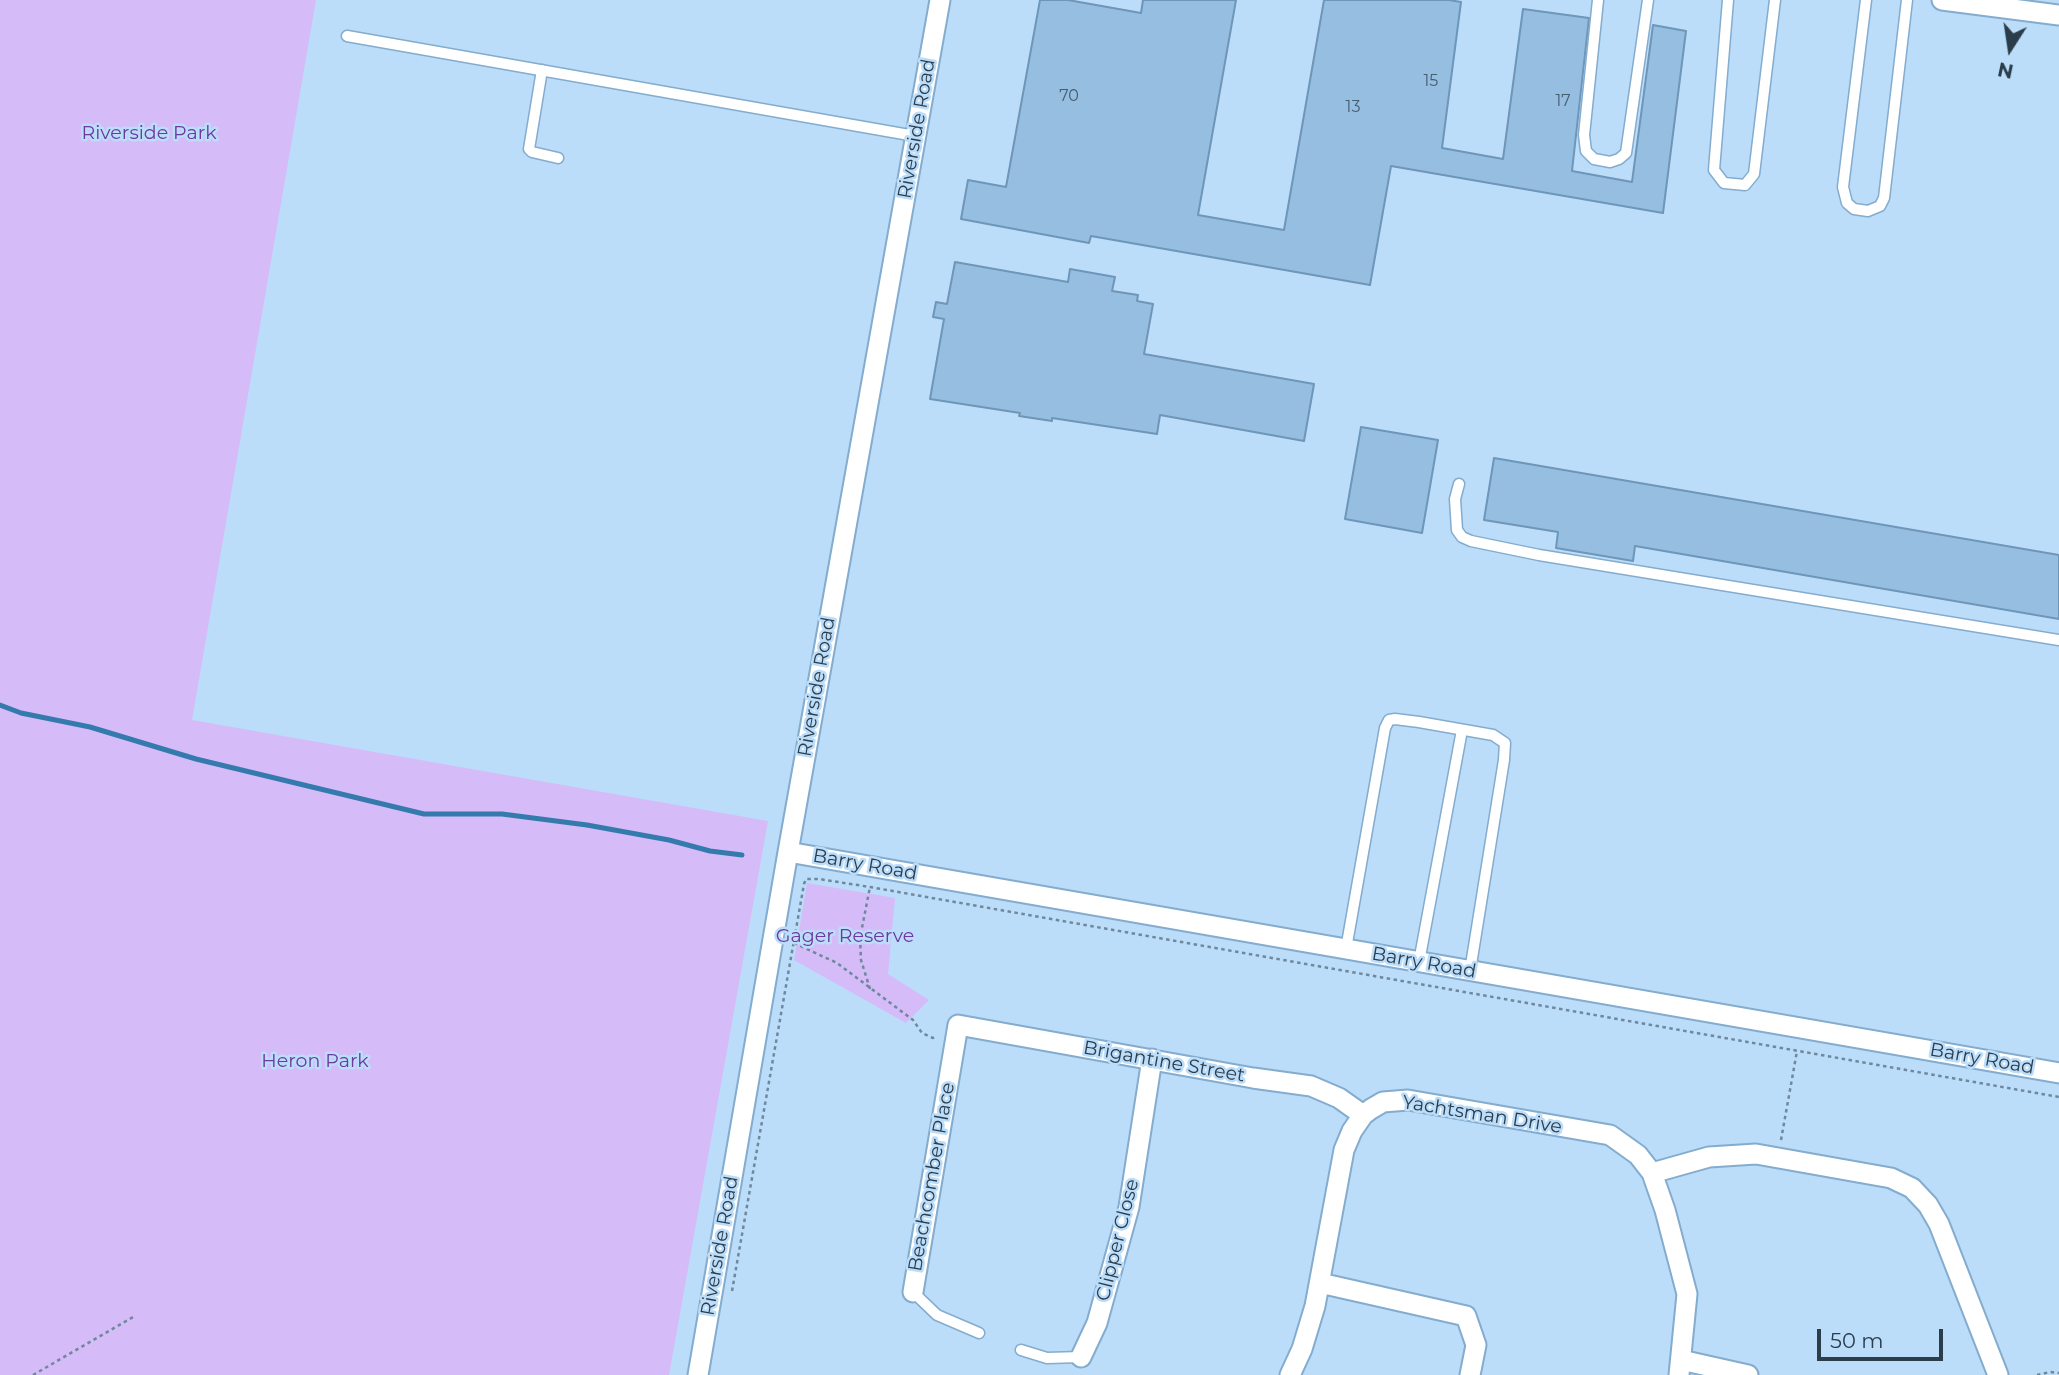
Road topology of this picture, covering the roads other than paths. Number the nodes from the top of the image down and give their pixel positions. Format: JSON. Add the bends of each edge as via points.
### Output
{"nodes":[{"id":1,"x":940,"y":0,"type":"edge"},
{"id":2,"x":1598,"y":0,"type":"edge"},
{"id":3,"x":1648,"y":0,"type":"edge"},
{"id":4,"x":1728,"y":0,"type":"edge"},
{"id":5,"x":1775,"y":0,"type":"edge"},
{"id":6,"x":1866,"y":0,"type":"edge"},
{"id":7,"x":1907,"y":0,"type":"edge"},
{"id":8,"x":1942,"y":0,"type":"edge"},
{"id":9,"x":2059,"y":15,"type":"edge"},
{"id":10,"x":346,"y":36,"type":"dead end"},
{"id":11,"x":542,"y":70,"type":"junction"},
{"id":12,"x":915,"y":136,"type":"junction"},
{"id":13,"x":558,"y":158,"type":"dead end"},
{"id":14,"x":1459,"y":484,"type":"dead end"},
{"id":15,"x":2059,"y":640,"type":"edge"},
{"id":16,"x":1462,"y":730,"type":"junction"},
{"id":17,"x":788,"y":852,"type":"junction"},
{"id":18,"x":1346,"y":949,"type":"junction"},
{"id":19,"x":1419,"y":962,"type":"junction"},
{"id":20,"x":1470,"y":971,"type":"junction"},
{"id":21,"x":958,"y":1025,"type":"joint"},
{"id":22,"x":1152,"y":1059,"type":"junction"},
{"id":23,"x":2059,"y":1073,"type":"edge"},
{"id":24,"x":1363,"y":1115,"type":"junction"},
{"id":25,"x":1652,"y":1173,"type":"junction"},
{"id":26,"x":1320,"y":1283,"type":"junction"},
{"id":27,"x":913,"y":1292,"type":"joint"},
{"id":28,"x":979,"y":1333,"type":"dead end"},
{"id":29,"x":1021,"y":1350,"type":"dead end"},
{"id":30,"x":1081,"y":1357,"type":"joint"},
{"id":31,"x":1680,"y":1367,"type":"edge"},
{"id":32,"x":698,"y":1375,"type":"edge"},
{"id":33,"x":1290,"y":1375,"type":"edge"},
{"id":34,"x":1470,"y":1375,"type":"edge"},
{"id":35,"x":1748,"y":1375,"type":"edge"},
{"id":36,"x":1998,"y":1375,"type":"edge"}],
"edges":[{"from":1,"to":12,"type":"street","name":"Riverside Road"},
{"from":2,"to":3,"type":"lane","via":[[1584,135],[1586,151],[1594,159],[1610,162],[1626,153]]},
{"from":4,"to":5,"type":"lane","via":[[1714,170],[1724,183],[1745,185],[1754,174]]},
{"from":6,"to":7,"type":"lane","via":[[1843,187],[1847,203],[1868,211],[1880,206],[1884,198]]},
{"from":8,"to":9,"type":"street"},
{"from":10,"to":11,"type":"lane"},
{"from":11,"to":12,"type":"lane"},
{"from":11,"to":13,"type":"lane","via":[[529,149]]},
{"from":12,"to":17,"type":"street","name":"Riverside Road"},
{"from":14,"to":15,"type":"lane","via":[[1457,530],[1471,541]]},
{"from":16,"to":18,"type":"lane","via":[[1389,720]]},
{"from":16,"to":19,"type":"lane"},
{"from":16,"to":20,"type":"lane","via":[[1493,735],[1505,743]]},
{"from":17,"to":18,"type":"street","name":"Barry Road"},
{"from":17,"to":32,"type":"street","name":"Riverside Road"},
{"from":18,"to":19,"type":"street","name":"Barry Road"},
{"from":19,"to":20,"type":"street","name":"Barry Road"},
{"from":20,"to":23,"type":"street","name":"Barry Road"},
{"from":21,"to":22,"type":"street","name":"Brigantine Street"},
{"from":21,"to":27,"type":"street","name":"Beachcomber Place"},
{"from":22,"to":24,"type":"street","name":"Brigantine Street","via":[[1311,1086]]},
{"from":22,"to":30,"type":"street","name":"Clipper Close","via":[[1129,1207],[1097,1323]]},
{"from":24,"to":25,"type":"street","name":"Yachtsman Drive","via":[[1383,1102],[1408,1100],[1610,1135],[1638,1154]]},
{"from":24,"to":26,"type":"street","via":[[1344,1150]]},
{"from":25,"to":31,"type":"street","name":"Yachtsman Drive","via":[[1687,1294]]},
{"from":25,"to":36,"type":"street","via":[[1709,1157],[1756,1154],[1891,1178],[1912,1188],[1939,1224]]},
{"from":26,"to":33,"type":"street","via":[[1303,1349]]},
{"from":26,"to":34,"type":"street","via":[[1466,1316],[1476,1345]]},
{"from":27,"to":28,"type":"lane","name":"Beachcomber Place","via":[[937,1315]]},
{"from":29,"to":30,"type":"lane","name":"Clipper Close","via":[[1048,1357]]},
{"from":31,"to":35,"type":"street"}]}
